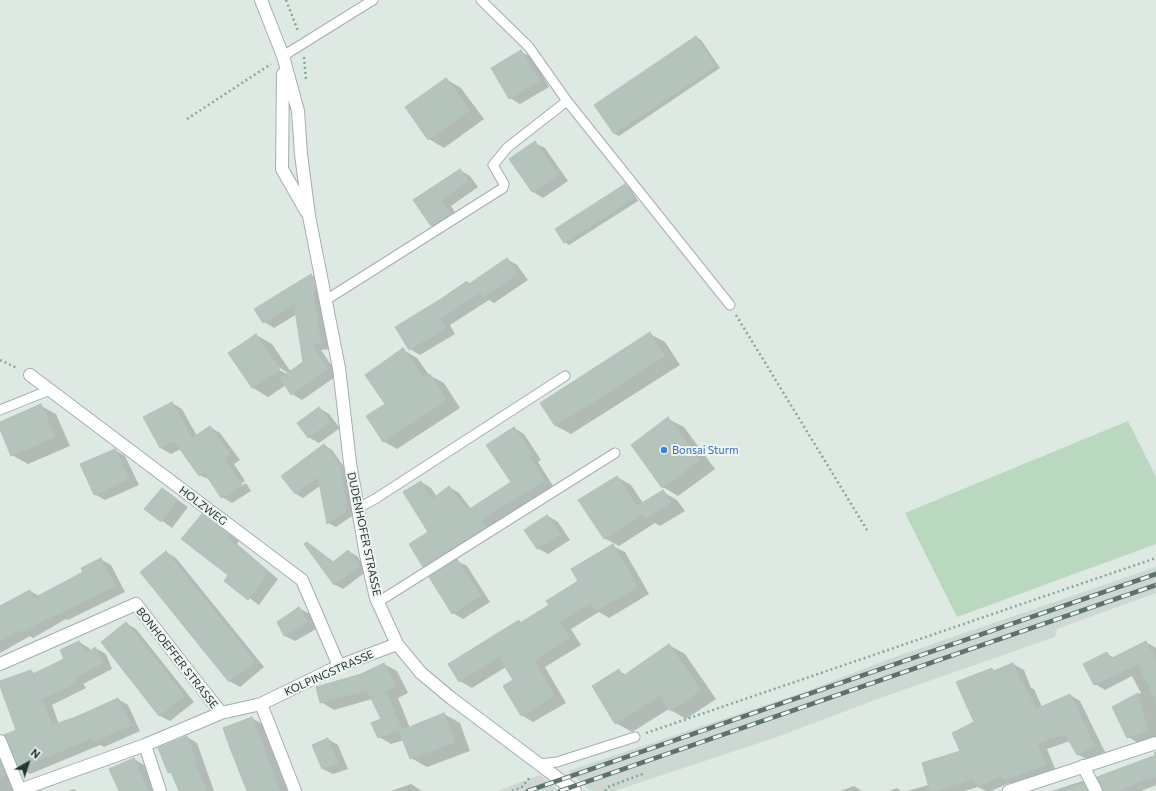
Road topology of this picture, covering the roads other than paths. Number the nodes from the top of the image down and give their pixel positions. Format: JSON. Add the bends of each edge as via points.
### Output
{"nodes":[{"id":1,"x":262,"y":0,"type":"edge"},
{"id":2,"x":373,"y":0,"type":"edge"},
{"id":3,"x":482,"y":0,"type":"edge"},
{"id":4,"x":283,"y":56,"type":"junction"},
{"id":5,"x":567,"y":101,"type":"junction"},
{"id":6,"x":309,"y":216,"type":"junction"},
{"id":7,"x":326,"y":300,"type":"junction"},
{"id":8,"x":730,"y":306,"type":"road end"},
{"id":9,"x":30,"y":375,"type":"road end"},
{"id":10,"x":565,"y":376,"type":"dead end"},
{"id":11,"x":50,"y":390,"type":"junction"},
{"id":12,"x":0,"y":410,"type":"edge"},
{"id":13,"x":615,"y":452,"type":"dead end"},
{"id":14,"x":358,"y":508,"type":"junction"},
{"id":15,"x":378,"y":602,"type":"junction"},
{"id":16,"x":397,"y":644,"type":"junction"},
{"id":17,"x":0,"y":664,"type":"edge"},
{"id":18,"x":339,"y":666,"type":"junction"},
{"id":19,"x":261,"y":704,"type":"junction"},
{"id":20,"x":221,"y":713,"type":"junction"},
{"id":21,"x":635,"y":737,"type":"road end"},
{"id":22,"x":0,"y":742,"type":"edge"},
{"id":23,"x":1156,"y":743,"type":"edge"},
{"id":24,"x":145,"y":745,"type":"junction"},
{"id":25,"x":540,"y":764,"type":"junction"},
{"id":26,"x":1083,"y":766,"type":"junction"},
{"id":27,"x":20,"y":790,"type":"edge"},
{"id":28,"x":160,"y":791,"type":"edge"},
{"id":29,"x":295,"y":791,"type":"edge"},
{"id":30,"x":575,"y":791,"type":"edge"},
{"id":31,"x":1009,"y":791,"type":"edge"},
{"id":32,"x":1096,"y":791,"type":"edge"}],
"edges":[{"from":1,"to":4,"type":"street","name":"DUDENHOFER STRASSE"},
{"from":2,"to":4,"type":"lane"},
{"from":3,"to":5,"type":"lane","via":[[529,48]]},
{"from":4,"to":6,"type":"street","name":"DUDENHOFER STRASSE","via":[[298,110],[300,154]]},
{"from":4,"to":6,"type":"street","name":"DUDENHOFER STRASSE","via":[[282,169]]},
{"from":5,"to":7,"type":"lane","via":[[508,147],[493,165],[504,184],[503,188]]},
{"from":5,"to":8,"type":"lane"},
{"from":6,"to":7,"type":"street","name":"DUDENHOFER STRASSE"},
{"from":7,"to":14,"type":"street","name":"DUDENHOFER STRASSE","via":[[339,368],[350,464]]},
{"from":9,"to":11,"type":"street","name":"HOLZWEG"},
{"from":10,"to":14,"type":"lane"},
{"from":11,"to":12,"type":"lane"},
{"from":11,"to":18,"type":"street","name":"HOLZWEG","via":[[302,580]]},
{"from":13,"to":15,"type":"lane"},
{"from":14,"to":15,"type":"street","name":"DUDENHOFER STRASSE"},
{"from":15,"to":16,"type":"street","name":"DUDENHOFER STRASSE"},
{"from":16,"to":18,"type":"street","name":"KOLPINGSTRASSE"},
{"from":16,"to":25,"type":"street","name":"DUDENHOFER STRASSE","via":[[421,673]]},
{"from":17,"to":20,"type":"street","name":"BONHOEFFER STRASSE","via":[[136,604]]},
{"from":18,"to":19,"type":"street","name":"KOLPINGSTRASSE"},
{"from":19,"to":20,"type":"street","name":"KOLPINGSTRASSE"},
{"from":19,"to":29,"type":"street"},
{"from":20,"to":24,"type":"street","name":"KOLPINGSTRASSE"},
{"from":21,"to":25,"type":"lane","via":[[557,762]]},
{"from":22,"to":27,"type":"street","name":"KOLPINGSTRASSE"},
{"from":23,"to":26,"type":"street"},
{"from":24,"to":27,"type":"street","name":"KOLPINGSTRASSE"},
{"from":24,"to":28,"type":"street"},
{"from":25,"to":30,"type":"street","name":"DUDENHOFER STRASSE"},
{"from":26,"to":31,"type":"street"},
{"from":26,"to":32,"type":"street"}]}
